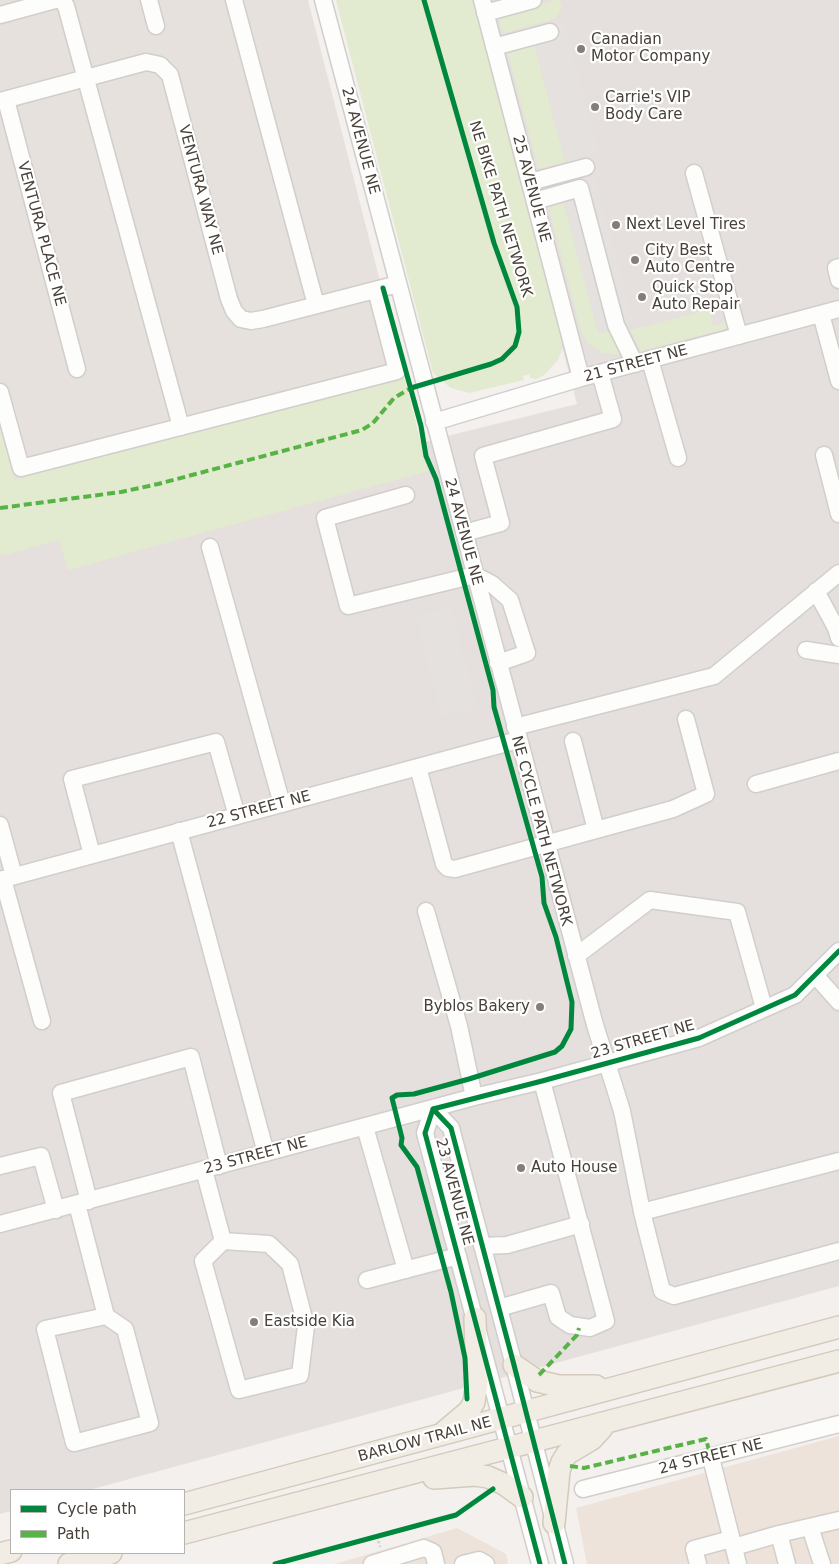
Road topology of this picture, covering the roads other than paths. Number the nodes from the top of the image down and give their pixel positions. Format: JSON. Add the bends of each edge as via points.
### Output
{"nodes":[{"id":1,"x":57,"y":0,"type":"edge"},
{"id":2,"x":149,"y":0,"type":"edge"},
{"id":3,"x":234,"y":0,"type":"edge"},
{"id":4,"x":323,"y":0,"type":"edge"},
{"id":5,"x":534,"y":0,"type":"edge"},
{"id":6,"x":483,"y":6,"type":"edge"},
{"id":7,"x":0,"y":15,"type":"edge"},
{"id":8,"x":156,"y":26,"type":"dead end"},
{"id":9,"x":550,"y":32,"type":"dead end"},
{"id":10,"x":494,"y":47,"type":"junction"},
{"id":11,"x":86,"y":78,"type":"junction"},
{"id":12,"x":3,"y":100,"type":"edge"},
{"id":13,"x":586,"y":167,"type":"dead end"},
{"id":14,"x":694,"y":173,"type":"dead end"},
{"id":15,"x":530,"y":182,"type":"junction"},
{"id":16,"x":535,"y":201,"type":"junction"},
{"id":17,"x":839,"y":267,"type":"edge"},
{"id":18,"x":839,"y":280,"type":"edge"},
{"id":19,"x":398,"y":284,"type":"junction"},
{"id":20,"x":376,"y":290,"type":"junction"},
{"id":21,"x":316,"y":305,"type":"junction"},
{"id":22,"x":839,"y":309,"type":"edge"},
{"id":23,"x":821,"y":314,"type":"junction"},
{"id":24,"x":739,"y":336,"type":"junction"},
{"id":25,"x":642,"y":362,"type":"junction"},
{"id":26,"x":77,"y":369,"type":"dead end"},
{"id":27,"x":600,"y":373,"type":"junction"},
{"id":28,"x":581,"y":378,"type":"junction"},
{"id":29,"x":839,"y":381,"type":"edge"},
{"id":30,"x":0,"y":392,"type":"edge"},
{"id":31,"x":434,"y":422,"type":"junction"},
{"id":32,"x":181,"y":427,"type":"junction"},
{"id":33,"x":824,"y":455,"type":"dead end"},
{"id":34,"x":678,"y":458,"type":"dead end"},
{"id":35,"x":406,"y":495,"type":"dead end"},
{"id":36,"x":839,"y":514,"type":"edge"},
{"id":37,"x":464,"y":534,"type":"junction"},
{"id":38,"x":210,"y":547,"type":"dead end"},
{"id":39,"x":839,"y":573,"type":"edge"},
{"id":40,"x":475,"y":575,"type":"junction"},
{"id":41,"x":816,"y":591,"type":"junction"},
{"id":42,"x":839,"y":638,"type":"edge"},
{"id":43,"x":806,"y":650,"type":"dead end"},
{"id":44,"x":839,"y":655,"type":"edge"},
{"id":45,"x":498,"y":663,"type":"junction"},
{"id":46,"x":686,"y":719,"type":"dead end"},
{"id":47,"x":517,"y":734,"type":"junction"},
{"id":48,"x":573,"y":740,"type":"dead end"},
{"id":49,"x":839,"y":761,"type":"edge"},
{"id":50,"x":418,"y":767,"type":"junction"},
{"id":51,"x":756,"y":784,"type":"dead end"},
{"id":52,"x":282,"y":804,"type":"junction"},
{"id":53,"x":237,"y":816,"type":"junction"},
{"id":54,"x":0,"y":825,"type":"edge"},
{"id":55,"x":596,"y":830,"type":"junction"},
{"id":56,"x":179,"y":831,"type":"junction"},
{"id":57,"x":546,"y":843,"type":"junction"},
{"id":58,"x":92,"y":855,"type":"junction"},
{"id":59,"x":5,"y":878,"type":"edge"},
{"id":60,"x":426,"y":911,"type":"dead end"},
{"id":61,"x":839,"y":951,"type":"edge"},
{"id":62,"x":576,"y":956,"type":"junction"},
{"id":63,"x":815,"y":974,"type":"junction"},
{"id":64,"x":839,"y":1002,"type":"edge"},
{"id":65,"x":764,"y":1008,"type":"junction"},
{"id":66,"x":42,"y":1021,"type":"dead end"},
{"id":67,"x":606,"y":1064,"type":"junction"},
{"id":68,"x":542,"y":1082,"type":"junction"},
{"id":69,"x":474,"y":1097,"type":"junction"},
{"id":70,"x":433,"y":1109,"type":"junction"},
{"id":71,"x":365,"y":1127,"type":"junction"},
{"id":72,"x":266,"y":1153,"type":"junction"},
{"id":73,"x":839,"y":1160,"type":"edge"},
{"id":74,"x":0,"y":1166,"type":"edge"},
{"id":75,"x":211,"y":1168,"type":"junction"},
{"id":76,"x":83,"y":1203,"type":"junction"},
{"id":77,"x":56,"y":1210,"type":"junction"},
{"id":78,"x":642,"y":1212,"type":"junction"},
{"id":79,"x":0,"y":1224,"type":"edge"},
{"id":80,"x":580,"y":1224,"type":"junction"},
{"id":81,"x":223,"y":1241,"type":"junction"},
{"id":82,"x":482,"y":1246,"type":"junction"},
{"id":83,"x":839,"y":1251,"type":"edge"},
{"id":84,"x":458,"y":1256,"type":"junction"},
{"id":85,"x":406,"y":1270,"type":"junction"},
{"id":86,"x":367,"y":1280,"type":"dead end"},
{"id":87,"x":499,"y":1308,"type":"junction"},
{"id":88,"x":106,"y":1316,"type":"junction"},
{"id":89,"x":475,"y":1318,"type":"junction"},
{"id":90,"x":839,"y":1327,"type":"edge"},
{"id":91,"x":839,"y":1361,"type":"edge"},
{"id":92,"x":514,"y":1365,"type":"junction"},
{"id":93,"x":624,"y":1386,"type":"junction"},
{"id":94,"x":526,"y":1413,"type":"junction"},
{"id":95,"x":502,"y":1419,"type":"junction"},
{"id":96,"x":606,"y":1423,"type":"junction"},
{"id":97,"x":839,"y":1424,"type":"edge"},
{"id":98,"x":439,"y":1436,"type":"junction"},
{"id":99,"x":534,"y":1442,"type":"junction"},
{"id":100,"x":510,"y":1449,"type":"junction"},
{"id":101,"x":711,"y":1458,"type":"junction"},
{"id":102,"x":372,"y":1483,"type":"junction"},
{"id":103,"x":583,"y":1489,"type":"dead end"},
{"id":104,"x":522,"y":1497,"type":"junction"},
{"id":105,"x":185,"y":1504,"type":"edge"},
{"id":106,"x":839,"y":1520,"type":"edge"},
{"id":107,"x":554,"y":1522,"type":"junction"},
{"id":108,"x":810,"y":1527,"type":"junction"},
{"id":109,"x":185,"y":1533,"type":"edge"},
{"id":110,"x":779,"y":1534,"type":"junction"},
{"id":111,"x":732,"y":1543,"type":"junction"},
{"id":112,"x":107,"y":1554,"type":"edge"},
{"id":113,"x":432,"y":1557,"type":"edge"},
{"id":114,"x":68,"y":1564,"type":"edge"},
{"id":115,"x":372,"y":1564,"type":"edge"},
{"id":116,"x":463,"y":1564,"type":"edge"},
{"id":117,"x":486,"y":1564,"type":"edge"},
{"id":118,"x":540,"y":1564,"type":"edge"},
{"id":119,"x":565,"y":1564,"type":"edge"},
{"id":120,"x":698,"y":1564,"type":"edge"},
{"id":121,"x":738,"y":1564,"type":"edge"},
{"id":122,"x":787,"y":1564,"type":"edge"},
{"id":123,"x":822,"y":1564,"type":"edge"}],
"edges":[{"from":1,"to":7,"type":"street"},
{"from":1,"to":11,"type":"street","via":[[66,6]]},
{"from":2,"to":8,"type":"street"},
{"from":3,"to":21,"type":"street"},
{"from":4,"to":19,"type":"street","name":"24 AVENUE NE"},
{"from":5,"to":6,"type":"street"},
{"from":6,"to":10,"type":"street","name":"25 AVENUE NE"},
{"from":9,"to":10,"type":"street"},
{"from":10,"to":15,"type":"street","name":"25 AVENUE NE"},
{"from":11,"to":12,"type":"street","name":"VENTURA WAY NE"},
{"from":11,"to":21,"type":"street","name":"VENTURA WAY NE","via":[[146,62],[160,65],[170,75],[229,299],[241,319],[257,320]]},
{"from":11,"to":32,"type":"street"},
{"from":12,"to":26,"type":"street","name":"VENTURA PLACE NE"},
{"from":13,"to":15,"type":"street"},
{"from":14,"to":24,"type":"street"},
{"from":15,"to":16,"type":"street","name":"25 AVENUE NE"},
{"from":16,"to":25,"type":"street","via":[[580,188],[616,325]]},
{"from":16,"to":28,"type":"street","name":"25 AVENUE NE"},
{"from":17,"to":18,"type":"street","via":[[836,268]]},
{"from":19,"to":20,"type":"street","name":"VENTURA WAY NE"},
{"from":19,"to":31,"type":"street","name":"24 AVENUE NE"},
{"from":20,"to":21,"type":"street","name":"VENTURA WAY NE"},
{"from":20,"to":32,"type":"street","via":[[397,371]]},
{"from":22,"to":23,"type":"street","name":"21 STREET NE"},
{"from":23,"to":24,"type":"street","name":"21 STREET NE"},
{"from":23,"to":29,"type":"street"},
{"from":24,"to":25,"type":"street","name":"21 STREET NE"},
{"from":25,"to":27,"type":"street","name":"21 STREET NE"},
{"from":25,"to":34,"type":"street"},
{"from":27,"to":28,"type":"street","name":"21 STREET NE"},
{"from":27,"to":37,"type":"street","via":[[613,419],[483,456],[501,523]]},
{"from":28,"to":31,"type":"street","name":"21 STREET NE"},
{"from":30,"to":32,"type":"street","via":[[21,468]]},
{"from":31,"to":37,"type":"street","name":"24 AVENUE NE"},
{"from":33,"to":36,"type":"street"},
{"from":35,"to":40,"type":"street","via":[[326,518],[348,606]]},
{"from":37,"to":40,"type":"street","name":"24 AVENUE NE"},
{"from":38,"to":52,"type":"street"},
{"from":39,"to":41,"type":"street"},
{"from":40,"to":45,"type":"street","name":"24 AVENUE NE"},
{"from":40,"to":45,"type":"street","via":[[492,584],[510,600],[527,653]]},
{"from":41,"to":42,"type":"street"},
{"from":41,"to":47,"type":"street","name":"22 STREET NE","via":[[714,676]]},
{"from":43,"to":44,"type":"street"},
{"from":45,"to":47,"type":"street","name":"24 AVENUE NE"},
{"from":46,"to":55,"type":"street","via":[[706,794],[673,809]]},
{"from":47,"to":50,"type":"street","name":"22 STREET NE"},
{"from":47,"to":57,"type":"street","name":"24 AVENUE NE"},
{"from":48,"to":55,"type":"street"},
{"from":49,"to":51,"type":"street"},
{"from":50,"to":52,"type":"street","name":"22 STREET NE"},
{"from":50,"to":57,"type":"street","via":[[444,864],[448,868]]},
{"from":52,"to":53,"type":"street","name":"22 STREET NE"},
{"from":53,"to":56,"type":"street","name":"22 STREET NE"},
{"from":53,"to":58,"type":"street","via":[[216,742],[72,779]]},
{"from":54,"to":59,"type":"street"},
{"from":55,"to":57,"type":"street"},
{"from":56,"to":58,"type":"street","name":"22 STREET NE"},
{"from":56,"to":72,"type":"street"},
{"from":57,"to":62,"type":"street","name":"24 AVENUE NE"},
{"from":58,"to":59,"type":"street","name":"22 STREET NE"},
{"from":59,"to":66,"type":"street"},
{"from":60,"to":69,"type":"street","via":[[459,1026]]},
{"from":61,"to":63,"type":"street","name":"23 STREET NE"},
{"from":62,"to":65,"type":"street","via":[[650,900],[737,912]]},
{"from":62,"to":67,"type":"street","name":"24 AVENUE NE"},
{"from":63,"to":64,"type":"street"},
{"from":63,"to":65,"type":"street","name":"23 STREET NE","via":[[794,994]]},
{"from":65,"to":67,"type":"street","name":"23 STREET NE","via":[[699,1038]]},
{"from":67,"to":68,"type":"street","name":"23 STREET NE"},
{"from":67,"to":78,"type":"street","name":"24 AVENUE NE","via":[[622,1111]]},
{"from":68,"to":69,"type":"street","name":"23 STREET NE"},
{"from":68,"to":80,"type":"street"},
{"from":69,"to":70,"type":"street","name":"23 STREET NE"},
{"from":70,"to":71,"type":"street","name":"23 STREET NE"},
{"from":70,"to":82,"type":"street","name":"23 AVENUE NE","via":[[450,1128]]},
{"from":70,"to":84,"type":"street","name":"23 AVENUE NE","via":[[425,1133]]},
{"from":71,"to":72,"type":"street","name":"23 STREET NE"},
{"from":71,"to":85,"type":"street"},
{"from":72,"to":75,"type":"street","name":"23 STREET NE"},
{"from":73,"to":78,"type":"street"},
{"from":74,"to":77,"type":"street","via":[[41,1156]]},
{"from":75,"to":76,"type":"street","name":"23 STREET NE"},
{"from":75,"to":76,"type":"street","via":[[191,1057],[60,1093]]},
{"from":75,"to":81,"type":"street"},
{"from":76,"to":77,"type":"street","name":"23 STREET NE"},
{"from":76,"to":88,"type":"street"},
{"from":77,"to":79,"type":"street","name":"23 STREET NE"},
{"from":78,"to":83,"type":"street","name":"24 AVENUE NE","via":[[662,1291],[674,1296]]},
{"from":80,"to":82,"type":"street","via":[[506,1245]]},
{"from":80,"to":87,"type":"street","via":[[606,1321],[590,1328],[570,1325],[558,1317],[551,1294]]},
{"from":81,"to":81,"type":"street","via":[[269,1244],[290,1264],[306,1326],[300,1375],[239,1390],[203,1261]]},
{"from":82,"to":87,"type":"street","name":"23 AVENUE NE"},
{"from":84,"to":85,"type":"street"},
{"from":84,"to":89,"type":"street","name":"23 AVENUE NE"},
{"from":85,"to":86,"type":"street"},
{"from":87,"to":92,"type":"street","name":"23 AVENUE NE"},
{"from":88,"to":88,"type":"street","via":[[45,1329],[74,1442],[150,1422],[125,1329]]},
{"from":89,"to":95,"type":"street","name":"23 AVENUE NE"},
{"from":89,"to":98,"type":"main road","via":[[477,1382],[474,1402],[469,1411]]},
{"from":90,"to":93,"type":"main road","name":"BARLOW TRAIL NE"},
{"from":91,"to":96,"type":"main road","name":"BARLOW TRAIL NE"},
{"from":92,"to":93,"type":"main road","via":[[537,1381],[559,1386]]},
{"from":92,"to":94,"type":"street","name":"23 AVENUE NE"},
{"from":93,"to":94,"type":"main road","name":"BARLOW TRAIL NE"},
{"from":94,"to":95,"type":"main road","name":"BARLOW TRAIL NE"},
{"from":94,"to":99,"type":"street","name":"23 AVENUE NE"},
{"from":95,"to":98,"type":"main road","name":"BARLOW TRAIL NE"},
{"from":95,"to":100,"type":"street","name":"23 AVENUE NE"},
{"from":96,"to":99,"type":"main road","name":"BARLOW TRAIL NE"},
{"from":96,"to":107,"type":"main road","via":[[592,1438],[567,1454],[562,1462]]},
{"from":97,"to":101,"type":"street","name":"24 STREET NE"},
{"from":98,"to":105,"type":"main road","name":"BARLOW TRAIL NE"},
{"from":99,"to":100,"type":"main road","name":"BARLOW TRAIL NE"},
{"from":99,"to":107,"type":"street","name":"23 AVENUE NE"},
{"from":100,"to":102,"type":"main road","name":"BARLOW TRAIL NE"},
{"from":100,"to":104,"type":"street","name":"23 AVENUE NE"},
{"from":101,"to":103,"type":"street","name":"24 STREET NE"},
{"from":101,"to":111,"type":"street"},
{"from":102,"to":104,"type":"main road","via":[[475,1475],[496,1480]]},
{"from":102,"to":109,"type":"main road","name":"BARLOW TRAIL NE"},
{"from":104,"to":118,"type":"street","name":"23 AVENUE NE"},
{"from":106,"to":108,"type":"street"},
{"from":107,"to":119,"type":"street","name":"23 AVENUE NE"},
{"from":108,"to":110,"type":"street"},
{"from":108,"to":123,"type":"street"},
{"from":110,"to":111,"type":"street"},
{"from":110,"to":122,"type":"street"},
{"from":111,"to":120,"type":"street","via":[[694,1549]]},
{"from":111,"to":121,"type":"street"},
{"from":112,"to":114,"type":"main road"},
{"from":113,"to":115,"type":"street","via":[[424,1548]]},
{"from":116,"to":117,"type":"street","via":[[479,1560]]}]}
